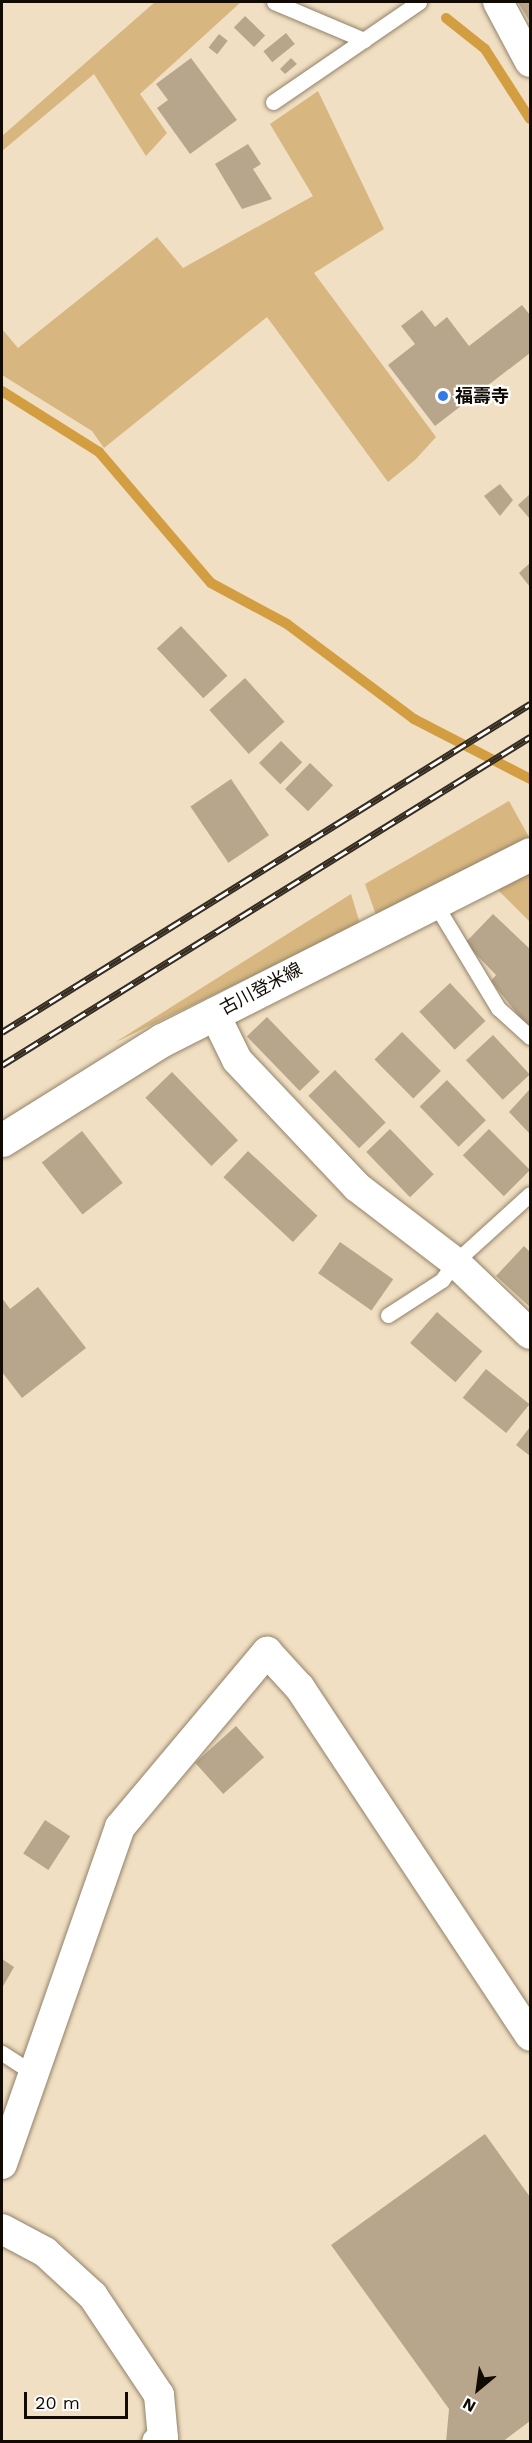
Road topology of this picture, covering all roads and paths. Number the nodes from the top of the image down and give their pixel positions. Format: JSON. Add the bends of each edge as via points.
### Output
{"nodes":[{"id":1,"x":274,"y":2,"type":"edge"},
{"id":2,"x":419,"y":2,"type":"edge"},
{"id":3,"x":498,"y":2,"type":"edge"},
{"id":4,"x":364,"y":40,"type":"junction"},
{"id":5,"x":531,"y":62,"type":"edge"},
{"id":6,"x":273,"y":102,"type":"dead end"},
{"id":7,"x":531,"y":854,"type":"edge"},
{"id":8,"x":434,"y":902,"type":"junction"},
{"id":9,"x":214,"y":1013,"type":"junction"},
{"id":10,"x":531,"y":1037,"type":"edge"},
{"id":11,"x":2,"y":1140,"type":"edge"},
{"id":12,"x":531,"y":1194,"type":"edge"},
{"id":13,"x":455,"y":1262,"type":"junction"},
{"id":14,"x":388,"y":1315,"type":"dead end"},
{"id":15,"x":531,"y":1334,"type":"edge"},
{"id":16,"x":531,"y":2036,"type":"edge"},
{"id":17,"x":2,"y":2053,"type":"edge"},
{"id":18,"x":31,"y":2072,"type":"junction"},
{"id":19,"x":2,"y":2164,"type":"edge"},
{"id":20,"x":2,"y":2229,"type":"edge"},
{"id":21,"x":157,"y":2442,"type":"edge"}],
"edges":[{"from":1,"to":4,"type":"lane"},
{"from":2,"to":4,"type":"lane"},
{"from":3,"to":5,"type":"street"},
{"from":4,"to":6,"type":"lane"},
{"from":7,"to":8,"type":"main road","name":"古川登米線"},
{"from":8,"to":9,"type":"main road","name":"古川登米線"},
{"from":8,"to":10,"type":"lane","via":[[498,1008]]},
{"from":9,"to":11,"type":"main road","name":"古川登米線"},
{"from":9,"to":13,"type":"street","via":[[237,1060],[357,1187]]},
{"from":12,"to":13,"type":"lane"},
{"from":13,"to":14,"type":"lane","via":[[442,1280]]},
{"from":13,"to":15,"type":"street"},
{"from":16,"to":18,"type":"street","via":[[300,1688],[267,1652],[120,1827]]},
{"from":17,"to":18,"type":"lane"},
{"from":18,"to":19,"type":"street"},
{"from":20,"to":21,"type":"street","via":[[45,2252],[93,2296],[159,2395],[163,2438]]}]}
